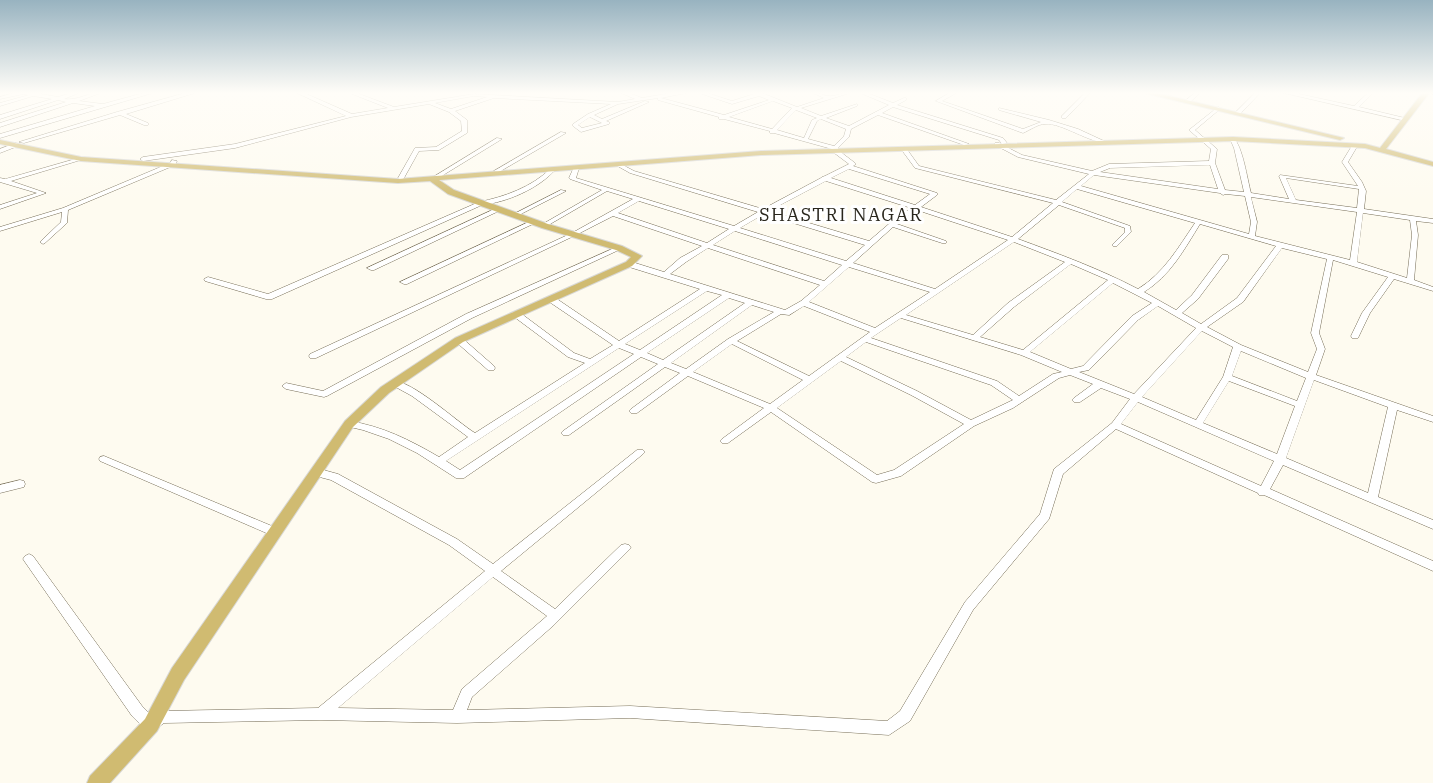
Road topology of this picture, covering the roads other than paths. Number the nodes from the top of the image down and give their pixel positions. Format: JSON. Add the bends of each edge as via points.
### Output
{"nodes":[{"id":1,"x":849,"y":128,"type":"edge"},
{"id":2,"x":35,"y":129,"type":"edge"},
{"id":3,"x":67,"y":129,"type":"edge"},
{"id":4,"x":303,"y":129,"type":"edge"},
{"id":5,"x":465,"y":129,"type":"edge"},
{"id":6,"x":759,"y":129,"type":"edge"},
{"id":7,"x":775,"y":129,"type":"edge"},
{"id":8,"x":811,"y":129,"type":"edge"},
{"id":9,"x":922,"y":129,"type":"edge"},
{"id":10,"x":970,"y":129,"type":"edge"},
{"id":11,"x":1016,"y":129,"type":"edge"},
{"id":12,"x":1030,"y":129,"type":"edge"},
{"id":13,"x":1071,"y":129,"type":"edge"},
{"id":14,"x":1192,"y":129,"type":"edge"},
{"id":15,"x":1298,"y":129,"type":"edge"},
{"id":16,"x":1400,"y":129,"type":"edge"},
{"id":17,"x":1405,"y":129,"type":"edge"},
{"id":18,"x":1023,"y":131,"type":"junction"},
{"id":19,"x":772,"y":132,"type":"junction"},
{"id":20,"x":563,"y":133,"type":"dead end"},
{"id":21,"x":806,"y":138,"type":"junction"},
{"id":22,"x":1,"y":139,"type":"edge"},
{"id":23,"x":499,"y":139,"type":"dead end"},
{"id":24,"x":1204,"y":139,"type":"junction"},
{"id":25,"x":1233,"y":139,"type":"junction"},
{"id":26,"x":1101,"y":141,"type":"junction"},
{"id":27,"x":19,"y":143,"type":"junction"},
{"id":28,"x":1022,"y":143,"type":"junction"},
{"id":29,"x":966,"y":144,"type":"junction"},
{"id":30,"x":1001,"y":144,"type":"junction"},
{"id":31,"x":1358,"y":144,"type":"junction"},
{"id":32,"x":835,"y":149,"type":"junction"},
{"id":33,"x":904,"y":149,"type":"junction"},
{"id":34,"x":1387,"y":149,"type":"junction"},
{"id":35,"x":0,"y":151,"type":"edge"},
{"id":36,"x":81,"y":159,"type":"junction"},
{"id":37,"x":143,"y":159,"type":"junction"},
{"id":38,"x":173,"y":162,"type":"junction"},
{"id":39,"x":1212,"y":163,"type":"junction"},
{"id":40,"x":617,"y":164,"type":"junction"},
{"id":41,"x":1433,"y":164,"type":"edge"},
{"id":42,"x":849,"y":167,"type":"junction"},
{"id":43,"x":576,"y":168,"type":"junction"},
{"id":44,"x":552,"y":170,"type":"junction"},
{"id":45,"x":497,"y":171,"type":"junction"},
{"id":46,"x":1093,"y":173,"type":"junction"},
{"id":47,"x":401,"y":178,"type":"junction"},
{"id":48,"x":433,"y":178,"type":"junction"},
{"id":49,"x":824,"y":178,"type":"junction"},
{"id":50,"x":2,"y":181,"type":"edge"},
{"id":51,"x":1076,"y":187,"type":"junction"},
{"id":52,"x":1362,"y":188,"type":"junction"},
{"id":53,"x":607,"y":189,"type":"junction"},
{"id":54,"x":563,"y":191,"type":"dead end"},
{"id":55,"x":1223,"y":193,"type":"junction"},
{"id":56,"x":1246,"y":196,"type":"junction"},
{"id":57,"x":637,"y":200,"type":"junction"},
{"id":58,"x":1294,"y":202,"type":"junction"},
{"id":59,"x":481,"y":203,"type":"junction"},
{"id":60,"x":1057,"y":203,"type":"junction"},
{"id":61,"x":0,"y":207,"type":"edge"},
{"id":62,"x":916,"y":208,"type":"junction"},
{"id":63,"x":65,"y":209,"type":"junction"},
{"id":64,"x":499,"y":209,"type":"junction"},
{"id":65,"x":1360,"y":211,"type":"junction"},
{"id":66,"x":611,"y":213,"type":"junction"},
{"id":67,"x":761,"y":213,"type":"junction"},
{"id":68,"x":515,"y":215,"type":"junction"},
{"id":69,"x":1413,"y":219,"type":"junction"},
{"id":70,"x":1199,"y":221,"type":"junction"},
{"id":71,"x":1433,"y":221,"type":"edge"},
{"id":72,"x":538,"y":224,"type":"junction"},
{"id":73,"x":892,"y":224,"type":"junction"},
{"id":74,"x":0,"y":229,"type":"edge"},
{"id":75,"x":734,"y":229,"type":"junction"},
{"id":76,"x":573,"y":234,"type":"junction"},
{"id":77,"x":1252,"y":236,"type":"junction"},
{"id":78,"x":1013,"y":240,"type":"junction"},
{"id":79,"x":43,"y":242,"type":"dead end"},
{"id":80,"x":944,"y":242,"type":"dead end"},
{"id":81,"x":870,"y":244,"type":"junction"},
{"id":82,"x":1115,"y":245,"type":"dead end"},
{"id":83,"x":1280,"y":245,"type":"junction"},
{"id":84,"x":706,"y":246,"type":"junction"},
{"id":85,"x":619,"y":248,"type":"junction"},
{"id":86,"x":1225,"y":257,"type":"dead end"},
{"id":87,"x":1330,"y":259,"type":"junction"},
{"id":88,"x":1069,"y":262,"type":"junction"},
{"id":89,"x":1353,"y":263,"type":"junction"},
{"id":90,"x":629,"y":264,"type":"junction"},
{"id":91,"x":849,"y":264,"type":"junction"},
{"id":92,"x":371,"y":268,"type":"dead end"},
{"id":93,"x":665,"y":275,"type":"junction"},
{"id":94,"x":1392,"y":276,"type":"junction"},
{"id":95,"x":208,"y":279,"type":"dead end"},
{"id":96,"x":1113,"y":279,"type":"junction"},
{"id":97,"x":1410,"y":281,"type":"junction"},
{"id":98,"x":404,"y":282,"type":"dead end"},
{"id":99,"x":824,"y":284,"type":"junction"},
{"id":100,"x":706,"y":288,"type":"junction"},
{"id":101,"x":1433,"y":289,"type":"edge"},
{"id":102,"x":935,"y":291,"type":"junction"},
{"id":103,"x":1137,"y":293,"type":"junction"},
{"id":104,"x":728,"y":295,"type":"junction"},
{"id":105,"x":551,"y":299,"type":"junction"},
{"id":106,"x":751,"y":302,"type":"junction"},
{"id":107,"x":804,"y":303,"type":"junction"},
{"id":108,"x":1156,"y":304,"type":"junction"},
{"id":109,"x":779,"y":312,"type":"junction"},
{"id":110,"x":516,"y":314,"type":"junction"},
{"id":111,"x":1176,"y":314,"type":"junction"},
{"id":112,"x":899,"y":315,"type":"junction"},
{"id":113,"x":1201,"y":328,"type":"junction"},
{"id":114,"x":876,"y":331,"type":"junction"},
{"id":115,"x":1355,"y":336,"type":"dead end"},
{"id":116,"x":975,"y":337,"type":"junction"},
{"id":117,"x":866,"y":339,"type":"junction"},
{"id":118,"x":459,"y":340,"type":"junction"},
{"id":119,"x":731,"y":341,"type":"junction"},
{"id":120,"x":619,"y":345,"type":"junction"},
{"id":121,"x":1238,"y":346,"type":"junction"},
{"id":122,"x":1024,"y":352,"type":"junction"},
{"id":123,"x":640,"y":355,"type":"junction"},
{"id":124,"x":313,"y":356,"type":"dead end"},
{"id":125,"x":840,"y":357,"type":"junction"},
{"id":126,"x":591,"y":362,"type":"junction"},
{"id":127,"x":665,"y":363,"type":"junction"},
{"id":128,"x":491,"y":368,"type":"dead end"},
{"id":129,"x":1074,"y":371,"type":"junction"},
{"id":130,"x":689,"y":372,"type":"junction"},
{"id":131,"x":1312,"y":376,"type":"junction"},
{"id":132,"x":1227,"y":377,"type":"junction"},
{"id":133,"x":809,"y":380,"type":"junction"},
{"id":134,"x":395,"y":383,"type":"junction"},
{"id":135,"x":1101,"y":384,"type":"junction"},
{"id":136,"x":286,"y":386,"type":"dead end"},
{"id":137,"x":1136,"y":398,"type":"junction"},
{"id":138,"x":1018,"y":399,"type":"junction"},
{"id":139,"x":1077,"y":400,"type":"dead end"},
{"id":140,"x":1300,"y":405,"type":"junction"},
{"id":141,"x":1393,"y":405,"type":"junction"},
{"id":142,"x":770,"y":407,"type":"junction"},
{"id":143,"x":634,"y":411,"type":"dead end"},
{"id":144,"x":1433,"y":419,"type":"edge"},
{"id":145,"x":349,"y":424,"type":"junction"},
{"id":146,"x":971,"y":424,"type":"junction"},
{"id":147,"x":1198,"y":424,"type":"junction"},
{"id":148,"x":1115,"y":425,"type":"junction"},
{"id":149,"x":566,"y":434,"type":"dead end"},
{"id":150,"x":475,"y":436,"type":"junction"},
{"id":151,"x":725,"y":441,"type":"dead end"},
{"id":152,"x":640,"y":452,"type":"dead end"},
{"id":153,"x":104,"y":459,"type":"dead end"},
{"id":154,"x":1280,"y":460,"type":"junction"},
{"id":155,"x":439,"y":461,"type":"junction"},
{"id":156,"x":316,"y":472,"type":"junction"},
{"id":157,"x":20,"y":484,"type":"dead end"},
{"id":158,"x":0,"y":489,"type":"edge"},
{"id":159,"x":1263,"y":492,"type":"junction"},
{"id":160,"x":1372,"y":499,"type":"junction"},
{"id":161,"x":1433,"y":525,"type":"edge"},
{"id":162,"x":275,"y":532,"type":"junction"},
{"id":163,"x":625,"y":548,"type":"dead end"},
{"id":164,"x":29,"y":559,"type":"dead end"},
{"id":165,"x":1433,"y":566,"type":"edge"},
{"id":166,"x":494,"y":570,"type":"junction"},
{"id":167,"x":554,"y":615,"type":"junction"},
{"id":168,"x":321,"y":714,"type":"junction"},
{"id":169,"x":458,"y":717,"type":"junction"},
{"id":170,"x":151,"y":725,"type":"junction"},
{"id":171,"x":97,"y":783,"type":"edge"}],
"edges":[{"from":1,"to":32,"type":"street"},
{"from":2,"to":22,"type":"street"},
{"from":3,"to":27,"type":"street"},
{"from":4,"to":37,"type":"street","via":[[235,146]]},
{"from":5,"to":47,"type":"street","via":[[437,149],[417,149]]},
{"from":6,"to":19,"type":"street"},
{"from":7,"to":19,"type":"street"},
{"from":8,"to":21,"type":"street"},
{"from":9,"to":29,"type":"street"},
{"from":10,"to":30,"type":"street","via":[[1001,138]]},
{"from":11,"to":18,"type":"street"},
{"from":12,"to":18,"type":"street"},
{"from":13,"to":26,"type":"street"},
{"from":14,"to":24,"type":"street"},
{"from":15,"to":31,"type":"main road"},
{"from":16,"to":34,"type":"main road"},
{"from":17,"to":34,"type":"main road"},
{"from":18,"to":28,"type":"street"},
{"from":19,"to":21,"type":"street"},
{"from":20,"to":45,"type":"street"},
{"from":21,"to":32,"type":"street"},
{"from":22,"to":27,"type":"main road"},
{"from":23,"to":48,"type":"street"},
{"from":24,"to":25,"type":"main road"},
{"from":24,"to":26,"type":"main road"},
{"from":24,"to":30,"type":"main road"},
{"from":24,"to":31,"type":"main road","via":[[1276,136]]},
{"from":24,"to":39,"type":"street","via":[[1214,149]]},
{"from":25,"to":31,"type":"main road"},
{"from":25,"to":56,"type":"street"},
{"from":26,"to":28,"type":"main road"},
{"from":27,"to":35,"type":"street"},
{"from":27,"to":36,"type":"main road"},
{"from":27,"to":37,"type":"main road","via":[[77,154]]},
{"from":28,"to":30,"type":"main road"},
{"from":29,"to":30,"type":"main road"},
{"from":29,"to":32,"type":"main road"},
{"from":30,"to":33,"type":"main road"},
{"from":30,"to":46,"type":"street","via":[[1020,156]]},
{"from":31,"to":34,"type":"main road"},
{"from":31,"to":41,"type":"main road"},
{"from":31,"to":52,"type":"street","via":[[1345,162]]},
{"from":32,"to":33,"type":"main road"},
{"from":32,"to":40,"type":"main road"},
{"from":32,"to":42,"type":"street","via":[[851,161]]},
{"from":32,"to":45,"type":"main road","via":[[725,153]]},
{"from":33,"to":60,"type":"street","via":[[917,167]]},
{"from":34,"to":41,"type":"main road"},
{"from":36,"to":38,"type":"main road"},
{"from":36,"to":50,"type":"street"},
{"from":37,"to":38,"type":"main road"},
{"from":38,"to":47,"type":"main road"},
{"from":38,"to":48,"type":"main road","via":[[398,182]]},
{"from":38,"to":63,"type":"street"},
{"from":39,"to":46,"type":"street","via":[[1109,165]]},
{"from":39,"to":55,"type":"street"},
{"from":40,"to":43,"type":"main road"},
{"from":40,"to":67,"type":"street"},
{"from":42,"to":49,"type":"street"},
{"from":42,"to":62,"type":"street","via":[[935,194]]},
{"from":43,"to":44,"type":"main road"},
{"from":43,"to":53,"type":"street","via":[[572,178]]},
{"from":44,"to":48,"type":"main road"},
{"from":44,"to":59,"type":"street","via":[[493,203]]},
{"from":45,"to":48,"type":"main road"},
{"from":46,"to":51,"type":"street"},
{"from":46,"to":55,"type":"street"},
{"from":47,"to":48,"type":"main road"},
{"from":48,"to":59,"type":"main road","via":[[451,192]]},
{"from":49,"to":62,"type":"street"},
{"from":49,"to":67,"type":"street"},
{"from":50,"to":61,"type":"street","via":[[43,193]]},
{"from":51,"to":60,"type":"street"},
{"from":51,"to":70,"type":"street"},
{"from":52,"to":58,"type":"street","via":[[1282,176]]},
{"from":52,"to":65,"type":"street"},
{"from":53,"to":57,"type":"street"},
{"from":53,"to":72,"type":"street"},
{"from":54,"to":68,"type":"street"},
{"from":55,"to":56,"type":"street"},
{"from":56,"to":58,"type":"street"},
{"from":56,"to":77,"type":"street","via":[[1254,222]]},
{"from":57,"to":66,"type":"street"},
{"from":57,"to":75,"type":"street"},
{"from":58,"to":65,"type":"street"},
{"from":59,"to":64,"type":"main road"},
{"from":59,"to":95,"type":"street","via":[[269,297]]},
{"from":60,"to":78,"type":"street"},
{"from":60,"to":82,"type":"street","via":[[1128,227]]},
{"from":62,"to":73,"type":"street"},
{"from":62,"to":78,"type":"street"},
{"from":63,"to":74,"type":"street"},
{"from":63,"to":79,"type":"street","via":[[64,223]]},
{"from":64,"to":68,"type":"main road"},
{"from":64,"to":92,"type":"street"},
{"from":65,"to":69,"type":"street"},
{"from":65,"to":89,"type":"street"},
{"from":66,"to":76,"type":"street"},
{"from":66,"to":84,"type":"street"},
{"from":67,"to":75,"type":"street"},
{"from":67,"to":81,"type":"street"},
{"from":68,"to":72,"type":"main road"},
{"from":69,"to":71,"type":"street"},
{"from":69,"to":97,"type":"street"},
{"from":70,"to":77,"type":"street"},
{"from":70,"to":103,"type":"street","via":[[1163,274]]},
{"from":72,"to":76,"type":"main road"},
{"from":72,"to":98,"type":"street"},
{"from":73,"to":80,"type":"street"},
{"from":73,"to":81,"type":"street"},
{"from":75,"to":84,"type":"street"},
{"from":75,"to":91,"type":"street"},
{"from":76,"to":85,"type":"main road"},
{"from":76,"to":124,"type":"street"},
{"from":77,"to":83,"type":"street"},
{"from":78,"to":88,"type":"street"},
{"from":78,"to":102,"type":"street"},
{"from":81,"to":91,"type":"street"},
{"from":83,"to":87,"type":"street"},
{"from":83,"to":113,"type":"street","via":[[1240,300]]},
{"from":84,"to":93,"type":"street"},
{"from":84,"to":99,"type":"street"},
{"from":85,"to":90,"type":"main road","via":[[637,256]]},
{"from":85,"to":136,"type":"street","via":[[470,316],[324,394]]},
{"from":86,"to":111,"type":"street","via":[[1195,297]]},
{"from":87,"to":89,"type":"street"},
{"from":87,"to":131,"type":"street","via":[[1315,333],[1321,349]]},
{"from":88,"to":96,"type":"street"},
{"from":88,"to":116,"type":"street"},
{"from":89,"to":94,"type":"street"},
{"from":90,"to":93,"type":"street"},
{"from":90,"to":105,"type":"main road"},
{"from":91,"to":99,"type":"street"},
{"from":91,"to":102,"type":"street"},
{"from":93,"to":100,"type":"street"},
{"from":94,"to":97,"type":"street"},
{"from":94,"to":115,"type":"street"},
{"from":96,"to":103,"type":"street"},
{"from":96,"to":122,"type":"street"},
{"from":97,"to":101,"type":"street"},
{"from":99,"to":107,"type":"street"},
{"from":100,"to":104,"type":"street"},
{"from":100,"to":120,"type":"street"},
{"from":102,"to":112,"type":"street"},
{"from":103,"to":108,"type":"street"},
{"from":104,"to":106,"type":"street"},
{"from":104,"to":123,"type":"street"},
{"from":105,"to":110,"type":"main road"},
{"from":105,"to":120,"type":"street"},
{"from":106,"to":109,"type":"street"},
{"from":106,"to":127,"type":"street"},
{"from":107,"to":109,"type":"street","via":[[786,313]]},
{"from":107,"to":114,"type":"street"},
{"from":108,"to":111,"type":"street"},
{"from":108,"to":129,"type":"street","via":[[1135,318],[1086,368]]},
{"from":109,"to":119,"type":"street"},
{"from":110,"to":118,"type":"main road"},
{"from":110,"to":126,"type":"street","via":[[571,355]]},
{"from":111,"to":113,"type":"street"},
{"from":112,"to":114,"type":"street"},
{"from":112,"to":116,"type":"street"},
{"from":113,"to":121,"type":"street"},
{"from":113,"to":137,"type":"street"},
{"from":114,"to":117,"type":"street"},
{"from":116,"to":122,"type":"street"},
{"from":117,"to":125,"type":"street"},
{"from":117,"to":138,"type":"street","via":[[994,383]]},
{"from":118,"to":128,"type":"street"},
{"from":118,"to":134,"type":"main road"},
{"from":119,"to":130,"type":"street"},
{"from":119,"to":133,"type":"street"},
{"from":120,"to":123,"type":"street"},
{"from":120,"to":126,"type":"street"},
{"from":121,"to":131,"type":"street"},
{"from":121,"to":132,"type":"street"},
{"from":122,"to":129,"type":"street"},
{"from":123,"to":127,"type":"street"},
{"from":123,"to":155,"type":"street","via":[[460,475]]},
{"from":125,"to":133,"type":"street"},
{"from":125,"to":146,"type":"street"},
{"from":126,"to":150,"type":"street"},
{"from":127,"to":130,"type":"street"},
{"from":127,"to":149,"type":"street"},
{"from":129,"to":135,"type":"street"},
{"from":129,"to":138,"type":"street","via":[[1056,376]]},
{"from":130,"to":142,"type":"street"},
{"from":130,"to":143,"type":"street"},
{"from":131,"to":140,"type":"street"},
{"from":131,"to":141,"type":"street"},
{"from":132,"to":140,"type":"street"},
{"from":132,"to":147,"type":"street"},
{"from":133,"to":142,"type":"street"},
{"from":134,"to":145,"type":"main road"},
{"from":134,"to":150,"type":"street","via":[[409,389],[451,424]]},
{"from":135,"to":137,"type":"street"},
{"from":135,"to":139,"type":"street"},
{"from":137,"to":147,"type":"street"},
{"from":137,"to":148,"type":"street"},
{"from":138,"to":146,"type":"street"},
{"from":140,"to":154,"type":"street"},
{"from":141,"to":144,"type":"street"},
{"from":141,"to":160,"type":"street"},
{"from":142,"to":146,"type":"street","via":[[876,479],[897,472]]},
{"from":142,"to":151,"type":"street"},
{"from":145,"to":155,"type":"street","via":[[368,426]]},
{"from":145,"to":156,"type":"main road"},
{"from":147,"to":154,"type":"street"},
{"from":148,"to":159,"type":"street"},
{"from":148,"to":169,"type":"street","via":[[1058,472],[1045,516],[969,606],[905,716],[889,728],[630,712]]},
{"from":150,"to":155,"type":"street"},
{"from":152,"to":166,"type":"street"},
{"from":153,"to":162,"type":"street"},
{"from":154,"to":159,"type":"street"},
{"from":154,"to":160,"type":"street"},
{"from":156,"to":162,"type":"main road"},
{"from":156,"to":166,"type":"street","via":[[344,482],[453,542]]},
{"from":157,"to":158,"type":"street"},
{"from":159,"to":165,"type":"street"},
{"from":160,"to":161,"type":"street"},
{"from":162,"to":170,"type":"main road","via":[[178,674]]},
{"from":163,"to":167,"type":"street"},
{"from":164,"to":170,"type":"street"},
{"from":166,"to":167,"type":"street"},
{"from":166,"to":168,"type":"street"},
{"from":167,"to":169,"type":"street","via":[[467,693]]},
{"from":168,"to":169,"type":"street"},
{"from":168,"to":170,"type":"street","via":[[162,717]]},
{"from":170,"to":171,"type":"main road"}]}
